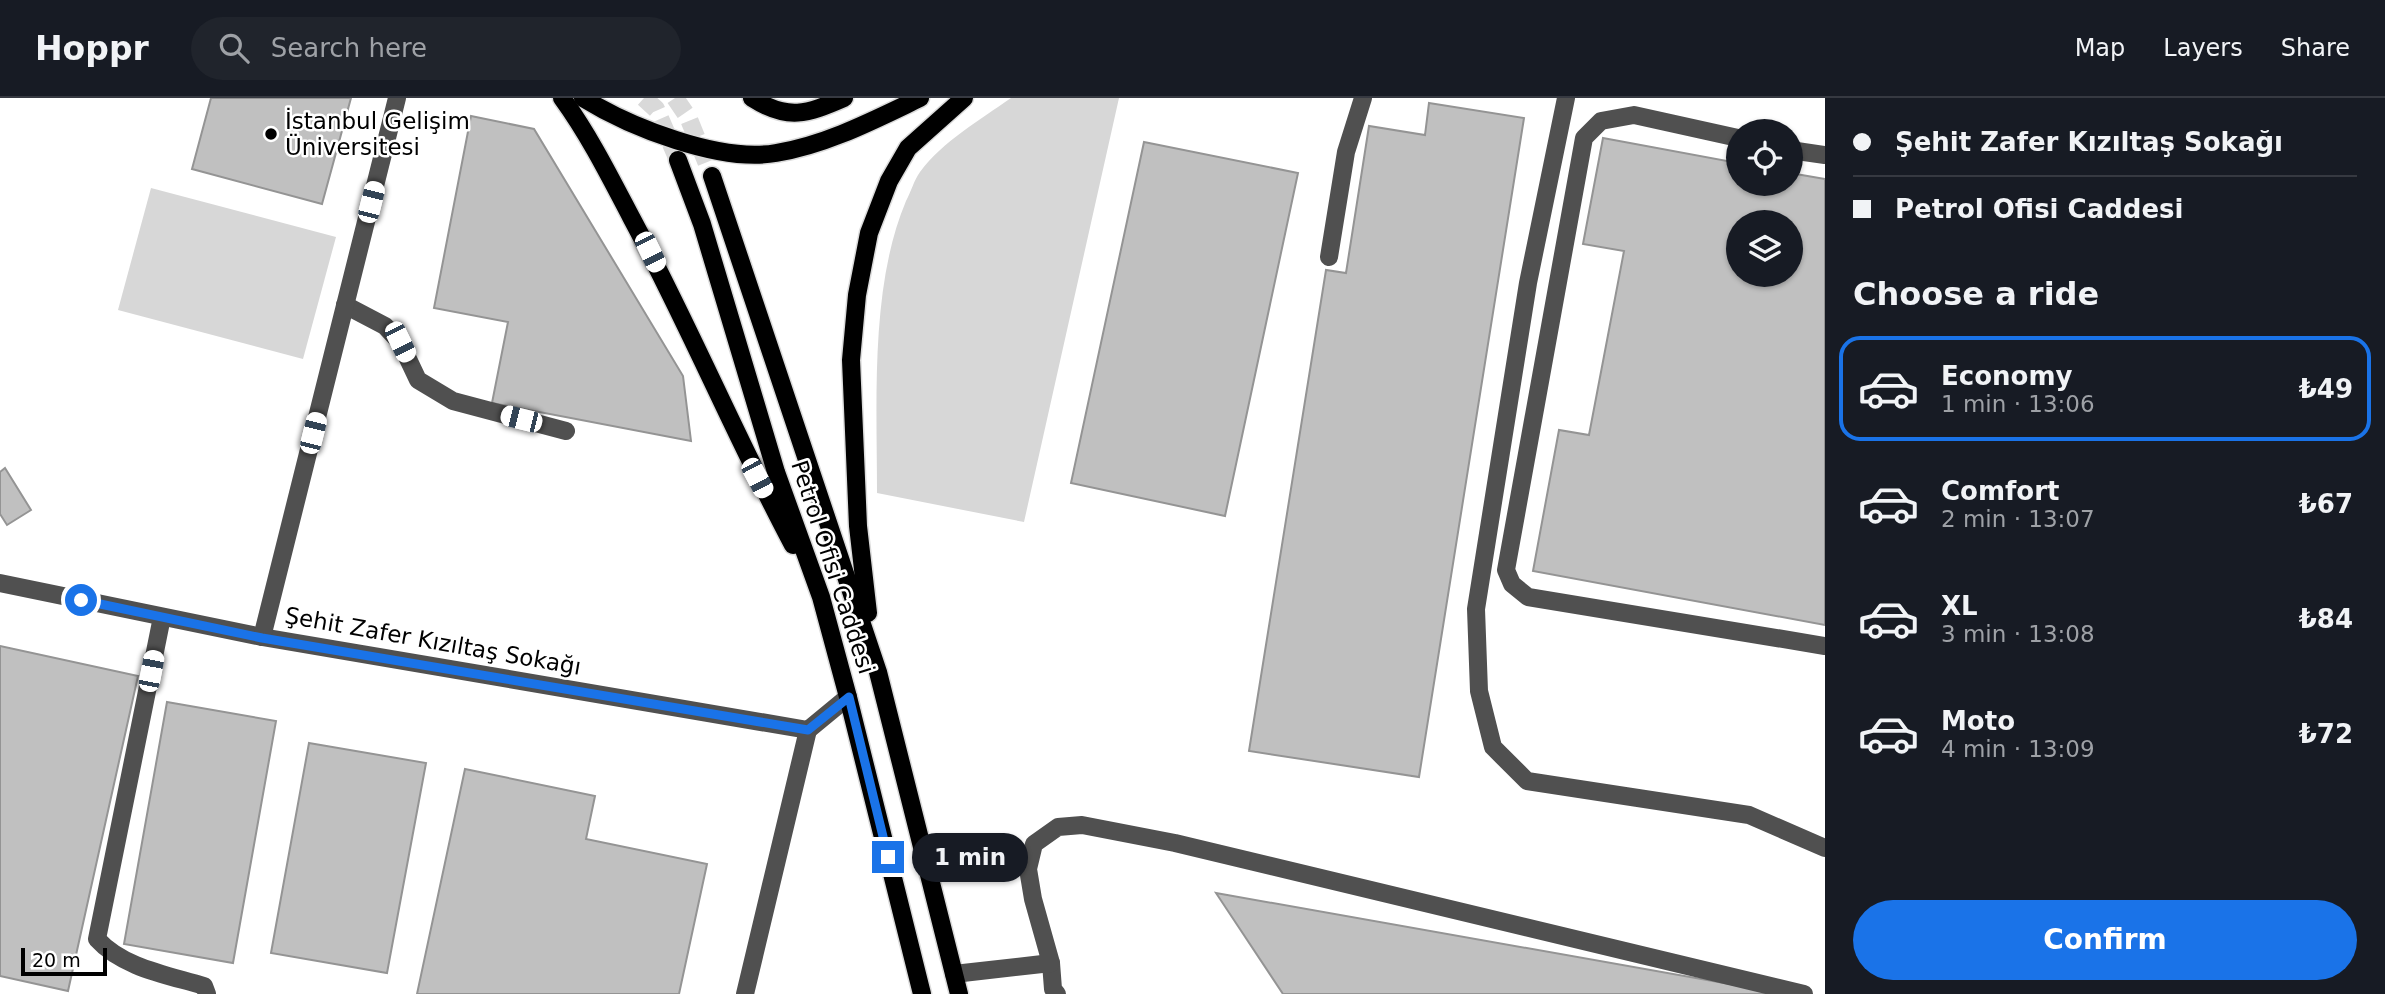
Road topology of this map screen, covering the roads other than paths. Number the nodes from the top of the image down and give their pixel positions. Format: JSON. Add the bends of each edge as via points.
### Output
{"nodes":[{"id":1,"x":397,"y":98,"type":"edge"},
{"id":2,"x":562,"y":98,"type":"edge"},
{"id":3,"x":583,"y":98,"type":"edge"},
{"id":4,"x":752,"y":98,"type":"edge"},
{"id":5,"x":844,"y":98,"type":"edge"},
{"id":6,"x":920,"y":98,"type":"edge"},
{"id":7,"x":964,"y":98,"type":"edge"},
{"id":8,"x":1363,"y":98,"type":"edge"},
{"id":9,"x":1566,"y":98,"type":"edge"},
{"id":10,"x":1726,"y":135,"type":"edge"},
{"id":11,"x":1803,"y":152,"type":"edge"},
{"id":12,"x":1825,"y":155,"type":"edge"},
{"id":13,"x":678,"y":160,"type":"tunnel mouth"},
{"id":14,"x":712,"y":176,"type":"tunnel mouth"},
{"id":15,"x":1329,"y":257,"type":"dead end"},
{"id":16,"x":345,"y":305,"type":"junction"},
{"id":17,"x":566,"y":430,"type":"dead end"},
{"id":18,"x":0,"y":583,"type":"edge"},
{"id":19,"x":821,"y":597,"type":"junction"},
{"id":20,"x":162,"y":617,"type":"junction"},
{"id":21,"x":262,"y":638,"type":"junction"},
{"id":22,"x":1825,"y":646,"type":"edge"},
{"id":23,"x":878,"y":672,"type":"junction"},
{"id":24,"x":849,"y":697,"type":"junction"},
{"id":25,"x":808,"y":730,"type":"junction"},
{"id":26,"x":1825,"y":848,"type":"edge"},
{"id":27,"x":1051,"y":963,"type":"junction"},
{"id":28,"x":954,"y":974,"type":"junction"},
{"id":29,"x":207,"y":994,"type":"edge"},
{"id":30,"x":746,"y":994,"type":"edge"},
{"id":31,"x":922,"y":994,"type":"edge"},
{"id":32,"x":959,"y":994,"type":"edge"},
{"id":33,"x":1058,"y":994,"type":"edge"},
{"id":34,"x":1804,"y":994,"type":"edge"}],
"edges":[{"from":1,"to":16,"type":"street"},
{"from":2,"to":19,"type":"main road","via":[[650,252],[757,478]]},
{"from":3,"to":6,"type":"main road","via":[[637,127],[744,155],[774,154],[813,144]]},
{"from":4,"to":5,"type":"main road","via":[[770,110],[797,113]]},
{"from":7,"to":23,"type":"main road","via":[[908,148],[889,181],[869,233],[857,295],[851,360],[858,526]]},
{"from":8,"to":15,"type":"street","via":[[1346,152]]},
{"from":9,"to":26,"type":"street","via":[[1528,283],[1476,609],[1479,691],[1493,747],[1527,780],[1749,815]]},
{"from":10,"to":22,"type":"street","via":[[1634,115],[1601,121],[1584,138],[1506,570],[1512,584],[1528,597]]},
{"from":11,"to":12,"type":"street"},
{"from":13,"to":19,"type":"main road","name":"Petrol Ofisi Caddesi","via":[[702,224],[776,472]]},
{"from":14,"to":23,"type":"main road","name":"Petrol Ofisi Caddesi"},
{"from":16,"to":17,"type":"street","via":[[385,326],[400,342],[418,380],[453,401]]},
{"from":16,"to":21,"type":"street"},
{"from":18,"to":20,"type":"street","name":"Şehit Zafer Kızıltaş Sokağı"},
{"from":19,"to":24,"type":"main road","name":"Petrol Ofisi Caddesi"},
{"from":20,"to":21,"type":"street","name":"Şehit Zafer Kızıltaş Sokağı"},
{"from":20,"to":29,"type":"street","via":[[97,939],[109,953],[204,986]]},
{"from":21,"to":25,"type":"street","name":"Şehit Zafer Kızıltaş Sokağı"},
{"from":23,"to":28,"type":"main road","name":"Petrol Ofisi Caddesi"},
{"from":24,"to":25,"type":"street"},
{"from":24,"to":31,"type":"main road","name":"Petrol Ofisi Caddesi"},
{"from":25,"to":30,"type":"street"},
{"from":27,"to":28,"type":"street"},
{"from":27,"to":33,"type":"street","via":[[1053,989]]},
{"from":27,"to":34,"type":"street","via":[[1028,869],[1034,844],[1058,827],[1082,825],[1175,843]]},
{"from":28,"to":32,"type":"main road","name":"Petrol Ofisi Caddesi"}]}
